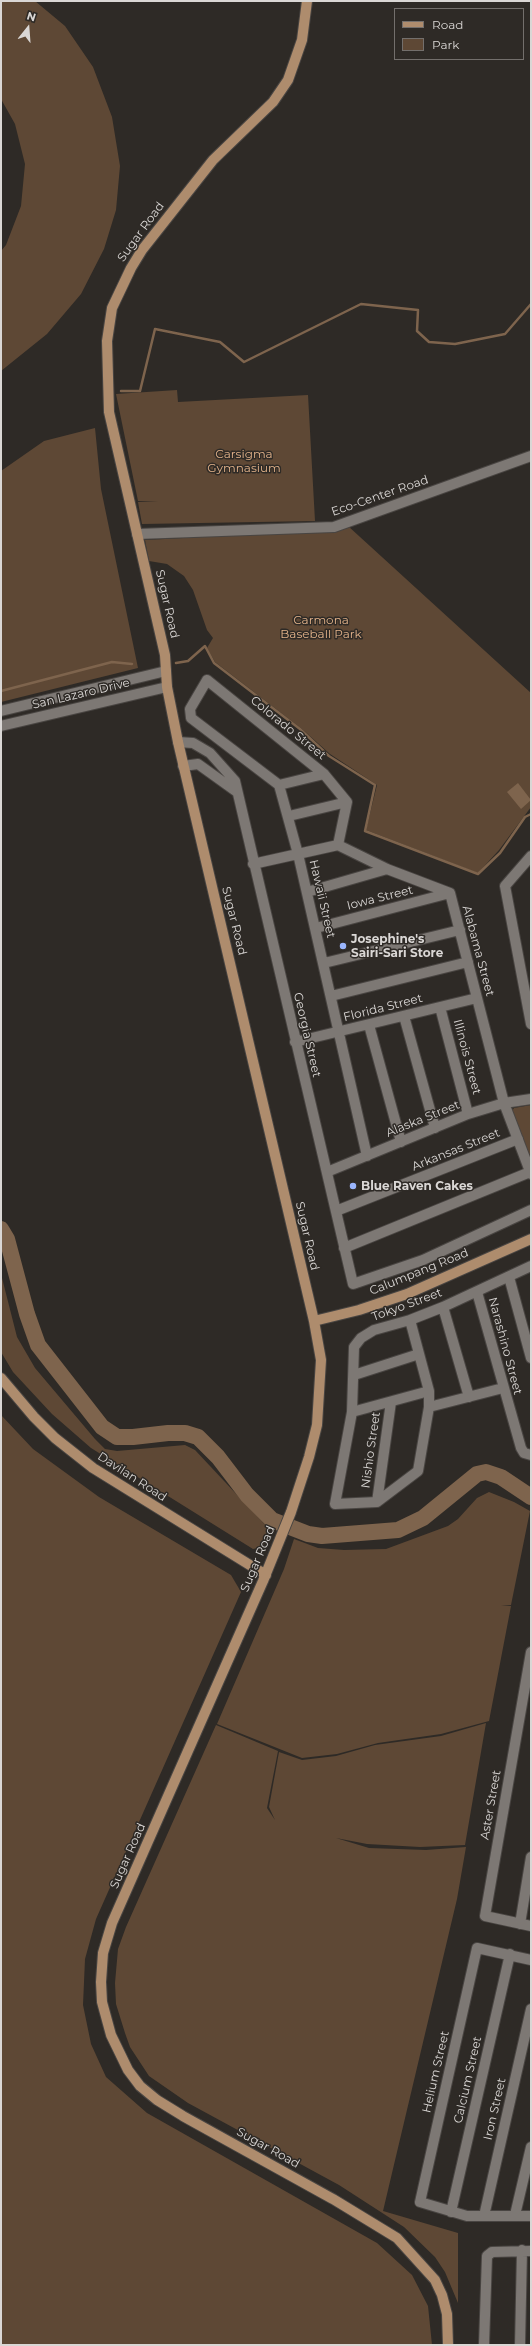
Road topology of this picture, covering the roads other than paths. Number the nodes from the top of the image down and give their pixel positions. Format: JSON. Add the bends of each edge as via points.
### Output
{"nodes":[{"id":1,"x":307,"y":1,"type":"edge"},
{"id":2,"x":531,"y":456,"type":"edge"},
{"id":3,"x":137,"y":534,"type":"junction"},
{"id":4,"x":166,"y":672,"type":"junction"},
{"id":5,"x":168,"y":687,"type":"junction"},
{"id":6,"x":1,"y":711,"type":"edge"},
{"id":7,"x":1,"y":726,"type":"edge"},
{"id":8,"x":178,"y":742,"type":"junction"},
{"id":9,"x":221,"y":765,"type":"junction"},
{"id":10,"x":184,"y":766,"type":"junction"},
{"id":11,"x":324,"y":774,"type":"junction"},
{"id":12,"x":214,"y":776,"type":"junction"},
{"id":13,"x":279,"y":785,"type":"junction"},
{"id":14,"x":237,"y":792,"type":"junction"},
{"id":15,"x":347,"y":802,"type":"junction"},
{"id":16,"x":289,"y":816,"type":"junction"},
{"id":17,"x":338,"y":845,"type":"junction"},
{"id":18,"x":298,"y":854,"type":"junction"},
{"id":19,"x":531,"y":856,"type":"edge"},
{"id":20,"x":253,"y":864,"type":"junction"},
{"id":21,"x":387,"y":869,"type":"junction"},
{"id":22,"x":307,"y":892,"type":"junction"},
{"id":23,"x":450,"y":893,"type":"junction"},
{"id":24,"x":316,"y":928,"type":"junction"},
{"id":25,"x":460,"y":930,"type":"junction"},
{"id":26,"x":468,"y":962,"type":"junction"},
{"id":27,"x":324,"y":963,"type":"junction"},
{"id":28,"x":331,"y":996,"type":"junction"},
{"id":29,"x":477,"y":998,"type":"junction"},
{"id":30,"x":440,"y":1007,"type":"junction"},
{"id":31,"x":404,"y":1016,"type":"junction"},
{"id":32,"x":531,"y":1024,"type":"edge"},
{"id":33,"x":369,"y":1025,"type":"junction"},
{"id":34,"x":340,"y":1032,"type":"junction"},
{"id":35,"x":295,"y":1042,"type":"junction"},
{"id":36,"x":531,"y":1099,"type":"edge"},
{"id":37,"x":504,"y":1103,"type":"junction"},
{"id":38,"x":468,"y":1114,"type":"junction"},
{"id":39,"x":435,"y":1128,"type":"junction"},
{"id":40,"x":518,"y":1139,"type":"junction"},
{"id":41,"x":401,"y":1142,"type":"junction"},
{"id":42,"x":368,"y":1156,"type":"junction"},
{"id":43,"x":327,"y":1172,"type":"junction"},
{"id":44,"x":531,"y":1173,"type":"edge"},
{"id":45,"x":531,"y":1210,"type":"edge"},
{"id":46,"x":336,"y":1211,"type":"junction"},
{"id":47,"x":531,"y":1239,"type":"edge"},
{"id":48,"x":344,"y":1248,"type":"junction"},
{"id":49,"x":531,"y":1266,"type":"edge"},
{"id":50,"x":509,"y":1277,"type":"junction"},
{"id":51,"x":476,"y":1292,"type":"junction"},
{"id":52,"x":443,"y":1307,"type":"junction"},
{"id":53,"x":410,"y":1320,"type":"junction"},
{"id":54,"x":314,"y":1321,"type":"junction"},
{"id":55,"x":419,"y":1354,"type":"junction"},
{"id":56,"x":531,"y":1358,"type":"edge"},
{"id":57,"x":354,"y":1375,"type":"junction"},
{"id":58,"x":1,"y":1378,"type":"edge"},
{"id":59,"x":503,"y":1388,"type":"junction"},
{"id":60,"x":429,"y":1391,"type":"junction"},
{"id":61,"x":469,"y":1397,"type":"junction"},
{"id":62,"x":391,"y":1402,"type":"junction"},
{"id":63,"x":429,"y":1407,"type":"junction"},
{"id":64,"x":352,"y":1412,"type":"junction"},
{"id":65,"x":528,"y":1454,"type":"edge"},
{"id":66,"x":377,"y":1502,"type":"junction"},
{"id":67,"x":266,"y":1575,"type":"junction"},
{"id":68,"x":531,"y":1652,"type":"edge"},
{"id":69,"x":531,"y":1858,"type":"edge"},
{"id":70,"x":520,"y":1924,"type":"junction"},
{"id":71,"x":531,"y":1926,"type":"edge"},
{"id":72,"x":510,"y":1954,"type":"junction"},
{"id":73,"x":531,"y":1960,"type":"edge"},
{"id":74,"x":531,"y":2009,"type":"edge"},
{"id":75,"x":531,"y":2147,"type":"edge"},
{"id":76,"x":451,"y":2212,"type":"junction"},
{"id":77,"x":515,"y":2215,"type":"junction"},
{"id":78,"x":484,"y":2216,"type":"junction"},
{"id":79,"x":531,"y":2216,"type":"edge"},
{"id":80,"x":526,"y":2251,"type":"edge"},
{"id":81,"x":448,"y":2345,"type":"edge"},
{"id":82,"x":484,"y":2345,"type":"edge"},
{"id":83,"x":520,"y":2345,"type":"edge"}],
"edges":[{"from":1,"to":3,"type":"main road","name":"Sugar Road","via":[[302,40],[288,80],[273,102],[213,160],[142,250],[130,268],[112,308],[107,334],[106,364],[110,412]]},
{"from":2,"to":3,"type":"street","name":"Eco-Center Road","via":[[334,527]]},
{"from":3,"to":4,"type":"main road","name":"Sugar Road","via":[[165,655]]},
{"from":4,"to":5,"type":"main road","name":"Sugar Road"},
{"from":4,"to":6,"type":"street","name":"San Lazaro Drive"},
{"from":5,"to":7,"type":"street","name":"San Lazaro Drive"},
{"from":5,"to":8,"type":"main road","name":"Sugar Road"},
{"from":8,"to":9,"type":"street","name":"Georgia Street","via":[[193,743],[210,753]]},
{"from":8,"to":10,"type":"main road","name":"Sugar Road"},
{"from":9,"to":12,"type":"street"},
{"from":9,"to":14,"type":"street","name":"Georgia Street","via":[[235,781]]},
{"from":10,"to":12,"type":"street","via":[[198,764]]},
{"from":10,"to":54,"type":"main road","name":"Sugar Road"},
{"from":11,"to":13,"type":"street"},
{"from":11,"to":13,"type":"street","name":"Colorado Street","via":[[207,680],[190,709],[191,718]]},
{"from":11,"to":15,"type":"street","name":"Colorado Street"},
{"from":12,"to":14,"type":"street"},
{"from":13,"to":16,"type":"street","name":"Hawaii Street"},
{"from":14,"to":20,"type":"street","name":"Georgia Street"},
{"from":15,"to":16,"type":"street"},
{"from":15,"to":17,"type":"street"},
{"from":16,"to":18,"type":"street","name":"Hawaii Street"},
{"from":17,"to":18,"type":"street"},
{"from":17,"to":21,"type":"street","name":"Alabama Street"},
{"from":18,"to":20,"type":"street"},
{"from":18,"to":22,"type":"street","name":"Hawaii Street"},
{"from":19,"to":32,"type":"street","via":[[504,886]]},
{"from":20,"to":35,"type":"street","name":"Georgia Street"},
{"from":21,"to":22,"type":"street"},
{"from":21,"to":23,"type":"street","name":"Alabama Street"},
{"from":22,"to":24,"type":"street","name":"Hawaii Street"},
{"from":23,"to":24,"type":"street","name":"Iowa Street"},
{"from":23,"to":25,"type":"street","name":"Alabama Street"},
{"from":24,"to":27,"type":"street","name":"Hawaii Street"},
{"from":25,"to":26,"type":"street","name":"Alabama Street"},
{"from":25,"to":27,"type":"street"},
{"from":26,"to":28,"type":"street"},
{"from":26,"to":29,"type":"street","name":"Alabama Street"},
{"from":27,"to":28,"type":"street","name":"Hawaii Street"},
{"from":28,"to":34,"type":"street","name":"Hawaii Street"},
{"from":29,"to":30,"type":"street","name":"Florida Street"},
{"from":29,"to":37,"type":"street","name":"Alabama Street"},
{"from":30,"to":31,"type":"street","name":"Florida Street"},
{"from":30,"to":38,"type":"street","name":"Illinois Street"},
{"from":31,"to":33,"type":"street","name":"Florida Street"},
{"from":31,"to":39,"type":"street"},
{"from":33,"to":34,"type":"street","name":"Florida Street"},
{"from":33,"to":41,"type":"street"},
{"from":34,"to":35,"type":"street","name":"Florida Street"},
{"from":34,"to":42,"type":"street","name":"Hawaii Street"},
{"from":35,"to":43,"type":"street","name":"Georgia Street"},
{"from":36,"to":37,"type":"street","name":"Alaska Street"},
{"from":37,"to":38,"type":"street","name":"Alaska Street"},
{"from":37,"to":40,"type":"street","name":"Alabama Street"},
{"from":38,"to":39,"type":"street","name":"Alaska Street"},
{"from":39,"to":41,"type":"street","name":"Alaska Street"},
{"from":40,"to":44,"type":"street","name":"Alabama Street"},
{"from":40,"to":46,"type":"street","name":"Arkansas Street"},
{"from":41,"to":42,"type":"street","name":"Alaska Street"},
{"from":42,"to":43,"type":"street","name":"Alaska Street"},
{"from":43,"to":46,"type":"street","name":"Georgia Street"},
{"from":44,"to":48,"type":"street"},
{"from":45,"to":48,"type":"street","name":"Georgia Street","via":[[423,1260],[353,1284]]},
{"from":46,"to":48,"type":"street","name":"Georgia Street"},
{"from":47,"to":54,"type":"main road","name":"Calumpang Road","via":[[407,1294]]},
{"from":49,"to":50,"type":"street","name":"Tokyo Street"},
{"from":50,"to":51,"type":"street","name":"Tokyo Street"},
{"from":50,"to":56,"type":"street"},
{"from":51,"to":52,"type":"street","name":"Tokyo Street"},
{"from":51,"to":59,"type":"street","name":"Narashino Street"},
{"from":52,"to":53,"type":"street","name":"Tokyo Street"},
{"from":52,"to":61,"type":"street"},
{"from":53,"to":55,"type":"street"},
{"from":53,"to":57,"type":"street","name":"Tokyo Street","via":[[374,1330],[361,1338],[354,1347]]},
{"from":54,"to":67,"type":"main road","name":"Sugar Road","via":[[321,1360],[317,1425],[291,1512]]},
{"from":55,"to":57,"type":"street"},
{"from":55,"to":60,"type":"street"},
{"from":57,"to":64,"type":"street","name":"Tokyo Street"},
{"from":58,"to":67,"type":"main road","name":"Davilan Road","via":[[34,1417],[78,1457]]},
{"from":59,"to":61,"type":"street"},
{"from":59,"to":65,"type":"street","name":"Narashino Street"},
{"from":60,"to":62,"type":"street"},
{"from":60,"to":63,"type":"street"},
{"from":61,"to":63,"type":"street"},
{"from":62,"to":64,"type":"street"},
{"from":62,"to":66,"type":"street","name":"Nishio Street"},
{"from":63,"to":66,"type":"street","via":[[418,1471]]},
{"from":64,"to":66,"type":"street","name":"Tokyo Street","via":[[335,1504]]},
{"from":67,"to":81,"type":"main road","name":"Sugar Road","via":[[112,1923],[101,1966],[105,2016],[128,2070],[140,2086],[157,2100],[364,2216],[384,2228],[411,2251],[435,2280],[442,2296],[447,2314]]},
{"from":68,"to":70,"type":"street","name":"Aster Street","via":[[485,1916]]},
{"from":69,"to":70,"type":"street"},
{"from":70,"to":71,"type":"street","name":"Aster Street"},
{"from":72,"to":73,"type":"street"},
{"from":72,"to":76,"type":"street","name":"Calcium Street"},
{"from":72,"to":76,"type":"street","name":"Helium Street","via":[[477,1948],[420,2202]]},
{"from":74,"to":78,"type":"street","name":"Iron Street"},
{"from":75,"to":77,"type":"street"},
{"from":76,"to":78,"type":"street","via":[[467,2216]]},
{"from":77,"to":78,"type":"street"},
{"from":77,"to":79,"type":"street"},
{"from":80,"to":82,"type":"street","via":[[492,2252],[486,2256]]},
{"from":80,"to":83,"type":"street"}]}
